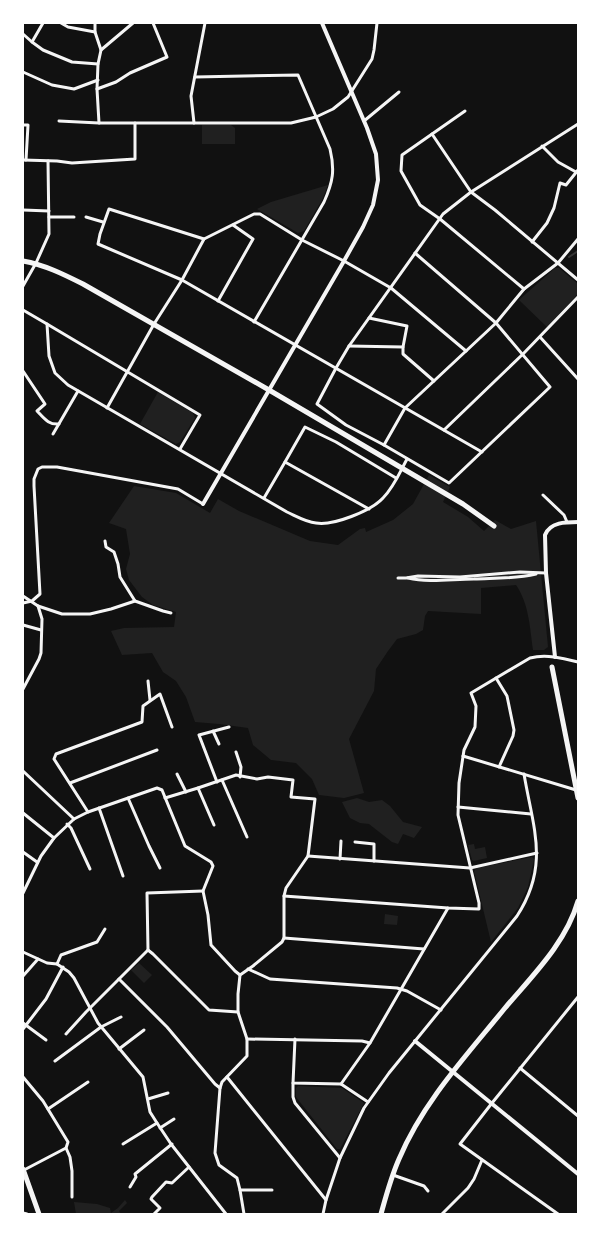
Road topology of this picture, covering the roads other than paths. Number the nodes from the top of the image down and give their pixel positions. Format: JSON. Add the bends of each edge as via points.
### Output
{"nodes":[{"id":1,"x":43,"y":23,"type":"edge"},
{"id":2,"x":61,"y":23,"type":"edge"},
{"id":3,"x":95,"y":23,"type":"edge"},
{"id":4,"x":133,"y":23,"type":"edge"},
{"id":5,"x":153,"y":23,"type":"edge"},
{"id":6,"x":205,"y":23,"type":"edge"},
{"id":7,"x":322,"y":23,"type":"edge"},
{"id":8,"x":377,"y":23,"type":"edge"},
{"id":9,"x":95,"y":32,"type":"junction"},
{"id":10,"x":23,"y":34,"type":"edge"},
{"id":11,"x":32,"y":42,"type":"junction"},
{"id":12,"x":101,"y":50,"type":"junction"},
{"id":13,"x":98,"y":64,"type":"junction"},
{"id":14,"x":24,"y":72,"type":"edge"},
{"id":15,"x":195,"y":77,"type":"junction"},
{"id":16,"x":98,"y":80,"type":"junction"},
{"id":17,"x":97,"y":89,"type":"junction"},
{"id":18,"x":352,"y":92,"type":"junction"},
{"id":19,"x":399,"y":92,"type":"dead end"},
{"id":20,"x":465,"y":111,"type":"dead end"},
{"id":21,"x":316,"y":118,"type":"junction"},
{"id":22,"x":59,"y":120,"type":"dead end"},
{"id":23,"x":364,"y":120,"type":"junction"},
{"id":24,"x":98,"y":123,"type":"junction"},
{"id":25,"x":135,"y":123,"type":"junction"},
{"id":26,"x":194,"y":123,"type":"junction"},
{"id":27,"x":23,"y":124,"type":"edge"},
{"id":28,"x":578,"y":124,"type":"edge"},
{"id":29,"x":432,"y":134,"type":"junction"},
{"id":30,"x":542,"y":146,"type":"junction"},
{"id":31,"x":25,"y":160,"type":"edge"},
{"id":32,"x":48,"y":161,"type":"junction"},
{"id":33,"x":577,"y":171,"type":"edge"},
{"id":34,"x":471,"y":192,"type":"junction"},
{"id":35,"x":23,"y":210,"type":"edge"},
{"id":36,"x":49,"y":211,"type":"junction"},
{"id":37,"x":49,"y":217,"type":"junction"},
{"id":38,"x":74,"y":217,"type":"dead end"},
{"id":39,"x":86,"y":218,"type":"dead end"},
{"id":40,"x":440,"y":219,"type":"junction"},
{"id":41,"x":103,"y":222,"type":"junction"},
{"id":42,"x":233,"y":225,"type":"junction"},
{"id":43,"x":204,"y":239,"type":"junction"},
{"id":44,"x":578,"y":239,"type":"edge"},
{"id":45,"x":302,"y":240,"type":"junction"},
{"id":46,"x":532,"y":242,"type":"junction"},
{"id":47,"x":415,"y":253,"type":"junction"},
{"id":48,"x":23,"y":261,"type":"edge"},
{"id":49,"x":344,"y":261,"type":"junction"},
{"id":50,"x":558,"y":262,"type":"junction"},
{"id":51,"x":36,"y":263,"type":"junction"},
{"id":52,"x":182,"y":280,"type":"junction"},
{"id":53,"x":578,"y":280,"type":"edge"},
{"id":54,"x":23,"y":286,"type":"edge"},
{"id":55,"x":391,"y":288,"type":"junction"},
{"id":56,"x":524,"y":290,"type":"junction"},
{"id":57,"x":578,"y":297,"type":"edge"},
{"id":58,"x":218,"y":301,"type":"junction"},
{"id":59,"x":23,"y":310,"type":"edge"},
{"id":60,"x":369,"y":318,"type":"junction"},
{"id":61,"x":254,"y":322,"type":"junction"},
{"id":62,"x":496,"y":323,"type":"junction"},
{"id":63,"x":47,"y":324,"type":"junction"},
{"id":64,"x":154,"y":324,"type":"junction"},
{"id":65,"x":540,"y":337,"type":"junction"},
{"id":66,"x":295,"y":345,"type":"junction"},
{"id":67,"x":349,"y":346,"type":"junction"},
{"id":68,"x":403,"y":347,"type":"junction"},
{"id":69,"x":466,"y":351,"type":"junction"},
{"id":70,"x":523,"y":354,"type":"junction"},
{"id":71,"x":336,"y":368,"type":"junction"},
{"id":72,"x":23,"y":371,"type":"edge"},
{"id":73,"x":127,"y":371,"type":"junction"},
{"id":74,"x":578,"y":379,"type":"edge"},
{"id":75,"x":434,"y":381,"type":"junction"},
{"id":76,"x":269,"y":390,"type":"junction"},
{"id":77,"x":78,"y":391,"type":"junction"},
{"id":78,"x":107,"y":408,"type":"junction"},
{"id":79,"x":406,"y":408,"type":"junction"},
{"id":80,"x":59,"y":424,"type":"junction"},
{"id":81,"x":444,"y":430,"type":"junction"},
{"id":82,"x":53,"y":434,"type":"dead end"},
{"id":83,"x":384,"y":446,"type":"junction"},
{"id":84,"x":180,"y":449,"type":"junction"},
{"id":85,"x":482,"y":452,"type":"junction"},
{"id":86,"x":407,"y":459,"type":"junction"},
{"id":87,"x":285,"y":462,"type":"junction"},
{"id":88,"x":220,"y":473,"type":"junction"},
{"id":89,"x":396,"y":478,"type":"junction"},
{"id":90,"x":543,"y":495,"type":"dead end"},
{"id":91,"x":264,"y":498,"type":"junction"},
{"id":92,"x":203,"y":504,"type":"joint"},
{"id":93,"x":369,"y":509,"type":"junction"},
{"id":94,"x":567,"y":522,"type":"junction"},
{"id":95,"x":578,"y":522,"type":"edge"},
{"id":96,"x":494,"y":526,"type":"dead end"},
{"id":97,"x":105,"y":541,"type":"dead end"},
{"id":98,"x":546,"y":573,"type":"junction"},
{"id":99,"x":398,"y":578,"type":"dead end"},
{"id":100,"x":23,"y":596,"type":"edge"},
{"id":101,"x":135,"y":600,"type":"junction"},
{"id":102,"x":32,"y":601,"type":"junction"},
{"id":103,"x":23,"y":604,"type":"edge"},
{"id":104,"x":38,"y":606,"type":"junction"},
{"id":105,"x":171,"y":613,"type":"dead end"},
{"id":106,"x":23,"y":625,"type":"edge"},
{"id":107,"x":41,"y":630,"type":"junction"},
{"id":108,"x":555,"y":657,"type":"junction"},
{"id":109,"x":578,"y":662,"type":"edge"},
{"id":110,"x":552,"y":667,"type":"dead end"},
{"id":111,"x":496,"y":678,"type":"junction"},
{"id":112,"x":148,"y":682,"type":"dead end"},
{"id":113,"x":23,"y":689,"type":"edge"},
{"id":114,"x":150,"y":700,"type":"junction"},
{"id":115,"x":172,"y":727,"type":"dead end"},
{"id":116,"x":228,"y":727,"type":"dead end"},
{"id":117,"x":213,"y":731,"type":"junction"},
{"id":118,"x":218,"y":744,"type":"dead end"},
{"id":119,"x":157,"y":750,"type":"dead end"},
{"id":120,"x":236,"y":752,"type":"dead end"},
{"id":121,"x":462,"y":756,"type":"junction"},
{"id":122,"x":499,"y":767,"type":"junction"},
{"id":123,"x":23,"y":772,"type":"edge"},
{"id":124,"x":178,"y":774,"type":"dead end"},
{"id":125,"x":524,"y":774,"type":"junction"},
{"id":126,"x":240,"y":777,"type":"junction"},
{"id":127,"x":222,"y":780,"type":"junction"},
{"id":128,"x":217,"y":782,"type":"junction"},
{"id":129,"x":70,"y":783,"type":"junction"},
{"id":130,"x":198,"y":788,"type":"junction"},
{"id":131,"x":577,"y":790,"type":"edge"},
{"id":132,"x":186,"y":792,"type":"junction"},
{"id":133,"x":128,"y":798,"type":"junction"},
{"id":134,"x":165,"y":798,"type":"junction"},
{"id":135,"x":578,"y":798,"type":"edge"},
{"id":136,"x":458,"y":807,"type":"junction"},
{"id":137,"x":99,"y":808,"type":"junction"},
{"id":138,"x":88,"y":812,"type":"junction"},
{"id":139,"x":23,"y":813,"type":"edge"},
{"id":140,"x":531,"y":814,"type":"junction"},
{"id":141,"x":74,"y":819,"type":"junction"},
{"id":142,"x":67,"y":824,"type":"junction"},
{"id":143,"x":214,"y":825,"type":"dead end"},
{"id":144,"x":247,"y":837,"type":"dead end"},
{"id":145,"x":54,"y":838,"type":"junction"},
{"id":146,"x":341,"y":841,"type":"dead end"},
{"id":147,"x":355,"y":842,"type":"dead end"},
{"id":148,"x":23,"y":852,"type":"edge"},
{"id":149,"x":537,"y":853,"type":"junction"},
{"id":150,"x":308,"y":856,"type":"junction"},
{"id":151,"x":340,"y":859,"type":"junction"},
{"id":152,"x":374,"y":861,"type":"junction"},
{"id":153,"x":37,"y":862,"type":"junction"},
{"id":154,"x":160,"y":868,"type":"dead end"},
{"id":155,"x":470,"y":868,"type":"junction"},
{"id":156,"x":90,"y":869,"type":"dead end"},
{"id":157,"x":123,"y":876,"type":"dead end"},
{"id":158,"x":24,"y":888,"type":"edge"},
{"id":159,"x":203,"y":891,"type":"junction"},
{"id":160,"x":23,"y":893,"type":"edge"},
{"id":161,"x":284,"y":896,"type":"junction"},
{"id":162,"x":578,"y":901,"type":"edge"},
{"id":163,"x":448,"y":908,"type":"junction"},
{"id":164,"x":105,"y":929,"type":"dead end"},
{"id":165,"x":284,"y":938,"type":"junction"},
{"id":166,"x":424,"y":949,"type":"junction"},
{"id":167,"x":148,"y":950,"type":"junction"},
{"id":168,"x":23,"y":952,"type":"edge"},
{"id":169,"x":38,"y":959,"type":"junction"},
{"id":170,"x":57,"y":964,"type":"junction"},
{"id":171,"x":63,"y":967,"type":"junction"},
{"id":172,"x":248,"y":969,"type":"junction"},
{"id":173,"x":240,"y":975,"type":"junction"},
{"id":174,"x":23,"y":976,"type":"edge"},
{"id":175,"x":119,"y":979,"type":"junction"},
{"id":176,"x":402,"y":989,"type":"junction"},
{"id":177,"x":578,"y":997,"type":"edge"},
{"id":178,"x":90,"y":1007,"type":"junction"},
{"id":179,"x":441,"y":1010,"type":"junction"},
{"id":180,"x":238,"y":1012,"type":"junction"},
{"id":181,"x":121,"y":1017,"type":"dead end"},
{"id":182,"x":24,"y":1024,"type":"edge"},
{"id":183,"x":101,"y":1027,"type":"junction"},
{"id":184,"x":23,"y":1029,"type":"edge"},
{"id":185,"x":144,"y":1030,"type":"dead end"},
{"id":186,"x":66,"y":1034,"type":"dead end"},
{"id":187,"x":247,"y":1039,"type":"junction"},
{"id":188,"x":295,"y":1039,"type":"junction"},
{"id":189,"x":46,"y":1040,"type":"dead end"},
{"id":190,"x":415,"y":1041,"type":"junction"},
{"id":191,"x":370,"y":1043,"type":"junction"},
{"id":192,"x":120,"y":1049,"type":"junction"},
{"id":193,"x":55,"y":1060,"type":"dead end"},
{"id":194,"x":520,"y":1068,"type":"junction"},
{"id":195,"x":453,"y":1071,"type":"junction"},
{"id":196,"x":23,"y":1077,"type":"edge"},
{"id":197,"x":227,"y":1077,"type":"junction"},
{"id":198,"x":88,"y":1082,"type":"dead end"},
{"id":199,"x":293,"y":1083,"type":"junction"},
{"id":200,"x":341,"y":1084,"type":"junction"},
{"id":201,"x":220,"y":1088,"type":"junction"},
{"id":202,"x":168,"y":1093,"type":"dead end"},
{"id":203,"x":148,"y":1099,"type":"junction"},
{"id":204,"x":368,"y":1102,"type":"junction"},
{"id":205,"x":492,"y":1103,"type":"junction"},
{"id":206,"x":48,"y":1109,"type":"junction"},
{"id":207,"x":578,"y":1116,"type":"edge"},
{"id":208,"x":174,"y":1119,"type":"dead end"},
{"id":209,"x":157,"y":1124,"type":"junction"},
{"id":210,"x":160,"y":1128,"type":"junction"},
{"id":211,"x":123,"y":1144,"type":"dead end"},
{"id":212,"x":172,"y":1144,"type":"junction"},
{"id":213,"x":66,"y":1148,"type":"junction"},
{"id":214,"x":340,"y":1158,"type":"junction"},
{"id":215,"x":482,"y":1160,"type":"junction"},
{"id":216,"x":189,"y":1167,"type":"junction"},
{"id":217,"x":23,"y":1170,"type":"edge"},
{"id":218,"x":578,"y":1174,"type":"edge"},
{"id":219,"x":393,"y":1175,"type":"junction"},
{"id":220,"x":130,"y":1187,"type":"dead end"},
{"id":221,"x":240,"y":1190,"type":"junction"},
{"id":222,"x":272,"y":1190,"type":"dead end"},
{"id":223,"x":428,"y":1191,"type":"dead end"},
{"id":224,"x":72,"y":1197,"type":"dead end"},
{"id":225,"x":326,"y":1200,"type":"junction"},
{"id":226,"x":23,"y":1213,"type":"edge"},
{"id":227,"x":27,"y":1214,"type":"edge"},
{"id":228,"x":39,"y":1214,"type":"edge"},
{"id":229,"x":154,"y":1214,"type":"edge"},
{"id":230,"x":226,"y":1214,"type":"edge"},
{"id":231,"x":244,"y":1214,"type":"edge"},
{"id":232,"x":323,"y":1214,"type":"edge"},
{"id":233,"x":381,"y":1214,"type":"edge"},
{"id":234,"x":442,"y":1214,"type":"edge"},
{"id":235,"x":558,"y":1214,"type":"edge"}],
"edges":[{"from":1,"to":11,"type":"street"},
{"from":2,"to":9,"type":"street","via":[[68,27]]},
{"from":3,"to":9,"type":"street"},
{"from":4,"to":12,"type":"street"},
{"from":5,"to":17,"type":"street","via":[[167,57]]},
{"from":6,"to":15,"type":"street"},
{"from":7,"to":18,"type":"street"},
{"from":8,"to":18,"type":"street","via":[[372,59]]},
{"from":9,"to":12,"type":"street"},
{"from":10,"to":11,"type":"street"},
{"from":11,"to":13,"type":"street","via":[[43,50],[72,62]]},
{"from":12,"to":13,"type":"street"},
{"from":13,"to":16,"type":"street"},
{"from":14,"to":16,"type":"street","via":[[52,85],[74,89]]},
{"from":15,"to":21,"type":"street","via":[[298,75]]},
{"from":15,"to":26,"type":"street","via":[[191,96]]},
{"from":16,"to":17,"type":"street"},
{"from":17,"to":24,"type":"street"},
{"from":18,"to":21,"type":"street","via":[[333,109]]},
{"from":18,"to":23,"type":"street"},
{"from":19,"to":23,"type":"street"},
{"from":20,"to":29,"type":"street"},
{"from":21,"to":26,"type":"street","via":[[291,123]]},
{"from":21,"to":45,"type":"street","via":[[330,149],[333,174],[324,202]]},
{"from":22,"to":24,"type":"street"},
{"from":23,"to":49,"type":"street","via":[[376,154],[378,180],[373,206]]},
{"from":24,"to":25,"type":"street"},
{"from":25,"to":26,"type":"street"},
{"from":25,"to":32,"type":"street","via":[[135,160],[72,163]]},
{"from":27,"to":31,"type":"street","via":[[28,125]]},
{"from":28,"to":30,"type":"street"},
{"from":29,"to":34,"type":"street"},
{"from":29,"to":40,"type":"street","via":[[402,155],[401,171],[420,204]]},
{"from":30,"to":33,"type":"street","via":[[558,162]]},
{"from":30,"to":34,"type":"street"},
{"from":31,"to":32,"type":"street"},
{"from":32,"to":36,"type":"street"},
{"from":33,"to":46,"type":"street","via":[[566,185],[560,182],[554,208],[547,223]]},
{"from":34,"to":40,"type":"street"},
{"from":34,"to":46,"type":"street"},
{"from":35,"to":36,"type":"street"},
{"from":36,"to":37,"type":"street"},
{"from":37,"to":38,"type":"street"},
{"from":37,"to":51,"type":"street","via":[[49,234]]},
{"from":39,"to":41,"type":"street"},
{"from":40,"to":47,"type":"street"},
{"from":40,"to":56,"type":"street"},
{"from":41,"to":43,"type":"street","via":[[109,209]]},
{"from":41,"to":52,"type":"street","via":[[98,244]]},
{"from":42,"to":43,"type":"street"},
{"from":42,"to":45,"type":"street","via":[[254,214],[260,214]]},
{"from":42,"to":58,"type":"street","via":[[252,239]]},
{"from":43,"to":52,"type":"street"},
{"from":44,"to":50,"type":"street"},
{"from":45,"to":49,"type":"street"},
{"from":45,"to":61,"type":"street"},
{"from":46,"to":50,"type":"street"},
{"from":47,"to":55,"type":"street"},
{"from":47,"to":62,"type":"street"},
{"from":48,"to":51,"type":"main road"},
{"from":49,"to":55,"type":"street"},
{"from":49,"to":66,"type":"street"},
{"from":50,"to":53,"type":"street"},
{"from":50,"to":56,"type":"street"},
{"from":51,"to":54,"type":"street"},
{"from":51,"to":64,"type":"main road","via":[[63,274]]},
{"from":52,"to":58,"type":"street"},
{"from":52,"to":64,"type":"street"},
{"from":55,"to":60,"type":"street"},
{"from":55,"to":69,"type":"street"},
{"from":56,"to":62,"type":"street"},
{"from":57,"to":65,"type":"street"},
{"from":58,"to":61,"type":"street"},
{"from":59,"to":63,"type":"street"},
{"from":60,"to":67,"type":"street"},
{"from":60,"to":68,"type":"street","via":[[407,326]]},
{"from":61,"to":66,"type":"street"},
{"from":62,"to":69,"type":"street"},
{"from":62,"to":70,"type":"street"},
{"from":63,"to":73,"type":"street"},
{"from":63,"to":77,"type":"street","via":[[49,356],[55,373]]},
{"from":64,"to":73,"type":"street"},
{"from":64,"to":76,"type":"main road"},
{"from":65,"to":70,"type":"street"},
{"from":65,"to":74,"type":"street"},
{"from":66,"to":71,"type":"street"},
{"from":66,"to":76,"type":"street"},
{"from":67,"to":68,"type":"street"},
{"from":67,"to":71,"type":"street"},
{"from":68,"to":75,"type":"street","via":[[403,354]]},
{"from":69,"to":75,"type":"street"},
{"from":70,"to":81,"type":"street"},
{"from":70,"to":85,"type":"street","via":[[550,387]]},
{"from":71,"to":79,"type":"street"},
{"from":71,"to":83,"type":"street","via":[[317,404],[346,425]]},
{"from":72,"to":80,"type":"street","via":[[45,404],[37,411],[48,423]]},
{"from":73,"to":78,"type":"street"},
{"from":73,"to":84,"type":"street","via":[[200,415]]},
{"from":75,"to":79,"type":"street"},
{"from":76,"to":88,"type":"street"},
{"from":76,"to":96,"type":"main road","via":[[463,504]]},
{"from":77,"to":78,"type":"street"},
{"from":77,"to":80,"type":"street"},
{"from":78,"to":84,"type":"street"},
{"from":79,"to":81,"type":"street"},
{"from":79,"to":83,"type":"street"},
{"from":80,"to":82,"type":"street"},
{"from":81,"to":85,"type":"street"},
{"from":83,"to":86,"type":"street"},
{"from":84,"to":88,"type":"street"},
{"from":85,"to":86,"type":"street","via":[[449,483]]},
{"from":86,"to":89,"type":"street"},
{"from":87,"to":89,"type":"street","via":[[305,427],[336,442]]},
{"from":87,"to":91,"type":"street"},
{"from":87,"to":93,"type":"street"},
{"from":88,"to":91,"type":"street"},
{"from":88,"to":92,"type":"street"},
{"from":89,"to":93,"type":"street","via":[[384,498]]},
{"from":90,"to":94,"type":"street","via":[[564,515]]},
{"from":91,"to":93,"type":"street","via":[[299,518],[317,524],[332,522]]},
{"from":92,"to":102,"type":"street","via":[[178,489],[57,466],[38,469],[34,486],[40,594]]},
{"from":94,"to":95,"type":"street"},
{"from":94,"to":98,"type":"street","via":[[553,526],[547,532]]},
{"from":97,"to":101,"type":"street","via":[[106,546],[114,552],[120,577]]},
{"from":98,"to":99,"type":"street","via":[[522,578],[444,581]]},
{"from":98,"to":108,"type":"street"},
{"from":100,"to":102,"type":"street"},
{"from":101,"to":104,"type":"street","via":[[90,614],[62,614]]},
{"from":101,"to":105,"type":"street"},
{"from":102,"to":103,"type":"street"},
{"from":102,"to":104,"type":"street"},
{"from":104,"to":107,"type":"street","via":[[42,619]]},
{"from":106,"to":107,"type":"street"},
{"from":107,"to":113,"type":"street","via":[[41,653]]},
{"from":108,"to":109,"type":"street"},
{"from":108,"to":111,"type":"street","via":[[530,658]]},
{"from":110,"to":131,"type":"main road"},
{"from":111,"to":121,"type":"street","via":[[471,693],[476,706],[475,727]]},
{"from":111,"to":122,"type":"street","via":[[507,696],[514,730]]},
{"from":112,"to":114,"type":"street"},
{"from":114,"to":115,"type":"street","via":[[160,694]]},
{"from":114,"to":129,"type":"street","via":[[144,706],[142,722],[56,754],[54,759]]},
{"from":116,"to":117,"type":"street"},
{"from":117,"to":118,"type":"street"},
{"from":117,"to":128,"type":"street","via":[[199,735]]},
{"from":119,"to":129,"type":"street"},
{"from":120,"to":126,"type":"street","via":[[241,767]]},
{"from":121,"to":122,"type":"street"},
{"from":121,"to":136,"type":"street"},
{"from":122,"to":125,"type":"street"},
{"from":123,"to":141,"type":"street"},
{"from":124,"to":132,"type":"street"},
{"from":125,"to":131,"type":"street"},
{"from":125,"to":140,"type":"street"},
{"from":126,"to":127,"type":"street"},
{"from":126,"to":150,"type":"street","via":[[293,780],[291,797],[315,799]]},
{"from":127,"to":128,"type":"street"},
{"from":127,"to":144,"type":"street"},
{"from":128,"to":130,"type":"street"},
{"from":129,"to":138,"type":"street"},
{"from":130,"to":132,"type":"street"},
{"from":130,"to":143,"type":"street"},
{"from":131,"to":135,"type":"main road"},
{"from":132,"to":134,"type":"street"},
{"from":133,"to":134,"type":"street","via":[[158,788],[162,790]]},
{"from":133,"to":137,"type":"street"},
{"from":133,"to":154,"type":"street"},
{"from":134,"to":159,"type":"street","via":[[185,846],[211,862],[213,866]]},
{"from":136,"to":140,"type":"street"},
{"from":136,"to":155,"type":"street","via":[[459,823]]},
{"from":137,"to":138,"type":"street"},
{"from":137,"to":157,"type":"street"},
{"from":138,"to":141,"type":"street"},
{"from":139,"to":145,"type":"street"},
{"from":140,"to":149,"type":"street"},
{"from":141,"to":142,"type":"street"},
{"from":142,"to":145,"type":"street"},
{"from":142,"to":156,"type":"street"},
{"from":145,"to":153,"type":"street"},
{"from":146,"to":151,"type":"street"},
{"from":147,"to":152,"type":"street","via":[[374,844]]},
{"from":148,"to":153,"type":"street"},
{"from":149,"to":155,"type":"street"},
{"from":149,"to":179,"type":"street","via":[[532,887],[520,911]]},
{"from":150,"to":151,"type":"street"},
{"from":150,"to":161,"type":"street","via":[[286,888]]},
{"from":151,"to":152,"type":"street"},
{"from":152,"to":155,"type":"street"},
{"from":153,"to":158,"type":"street"},
{"from":155,"to":163,"type":"street","via":[[479,909]]},
{"from":158,"to":160,"type":"street"},
{"from":159,"to":167,"type":"street","via":[[147,893]]},
{"from":159,"to":173,"type":"street","via":[[211,945]]},
{"from":161,"to":163,"type":"street"},
{"from":161,"to":165,"type":"street"},
{"from":162,"to":195,"type":"main road","via":[[551,953]]},
{"from":163,"to":166,"type":"street"},
{"from":164,"to":170,"type":"street","via":[[97,942],[61,955]]},
{"from":165,"to":166,"type":"street"},
{"from":165,"to":172,"type":"street"},
{"from":166,"to":176,"type":"street"},
{"from":167,"to":175,"type":"street"},
{"from":167,"to":180,"type":"street","via":[[209,1010]]},
{"from":168,"to":169,"type":"street"},
{"from":169,"to":170,"type":"street"},
{"from":169,"to":174,"type":"street"},
{"from":170,"to":171,"type":"street"},
{"from":171,"to":178,"type":"street","via":[[70,972]]},
{"from":171,"to":182,"type":"street","via":[[46,999]]},
{"from":172,"to":173,"type":"street"},
{"from":172,"to":176,"type":"street","via":[[270,979]]},
{"from":173,"to":180,"type":"street"},
{"from":175,"to":178,"type":"street"},
{"from":175,"to":201,"type":"street","via":[[167,1027]]},
{"from":176,"to":179,"type":"street"},
{"from":176,"to":191,"type":"street"},
{"from":177,"to":194,"type":"street"},
{"from":178,"to":183,"type":"street"},
{"from":178,"to":186,"type":"street"},
{"from":179,"to":190,"type":"street"},
{"from":180,"to":187,"type":"street"},
{"from":181,"to":183,"type":"street"},
{"from":182,"to":184,"type":"street"},
{"from":182,"to":189,"type":"street"},
{"from":183,"to":192,"type":"street"},
{"from":183,"to":193,"type":"street"},
{"from":185,"to":192,"type":"street"},
{"from":187,"to":188,"type":"street"},
{"from":187,"to":197,"type":"street","via":[[247,1056]]},
{"from":188,"to":191,"type":"street"},
{"from":188,"to":199,"type":"street"},
{"from":190,"to":195,"type":"street"},
{"from":190,"to":204,"type":"street"},
{"from":191,"to":200,"type":"street"},
{"from":192,"to":203,"type":"street","via":[[143,1077]]},
{"from":194,"to":205,"type":"street"},
{"from":194,"to":207,"type":"street"},
{"from":195,"to":205,"type":"street"},
{"from":195,"to":219,"type":"main road","via":[[415,1128]]},
{"from":196,"to":206,"type":"street"},
{"from":197,"to":201,"type":"street"},
{"from":197,"to":225,"type":"street"},
{"from":198,"to":206,"type":"street"},
{"from":199,"to":200,"type":"street"},
{"from":199,"to":214,"type":"street","via":[[295,1103]]},
{"from":200,"to":204,"type":"street"},
{"from":201,"to":221,"type":"street","via":[[215,1154],[219,1165],[237,1178]]},
{"from":202,"to":203,"type":"street"},
{"from":203,"to":209,"type":"street","via":[[150,1112]]},
{"from":204,"to":214,"type":"street"},
{"from":205,"to":215,"type":"street","via":[[460,1144]]},
{"from":205,"to":218,"type":"street"},
{"from":206,"to":213,"type":"street","via":[[68,1142]]},
{"from":208,"to":210,"type":"street"},
{"from":209,"to":210,"type":"street"},
{"from":209,"to":211,"type":"street"},
{"from":210,"to":212,"type":"street"},
{"from":212,"to":216,"type":"street"},
{"from":212,"to":220,"type":"street","via":[[135,1174],[136,1177]]},
{"from":213,"to":217,"type":"street"},
{"from":213,"to":224,"type":"street","via":[[72,1171]]},
{"from":214,"to":225,"type":"street"},
{"from":215,"to":234,"type":"street","via":[[468,1188]]},
{"from":215,"to":235,"type":"street"},
{"from":216,"to":229,"type":"street","via":[[172,1183],[166,1182],[152,1197],[160,1208]]},
{"from":216,"to":230,"type":"street"},
{"from":217,"to":228,"type":"main road"},
{"from":219,"to":223,"type":"street","via":[[424,1186]]},
{"from":219,"to":233,"type":"main road"},
{"from":221,"to":222,"type":"street"},
{"from":221,"to":231,"type":"street"},
{"from":225,"to":232,"type":"street"},
{"from":226,"to":227,"type":"street"}]}
